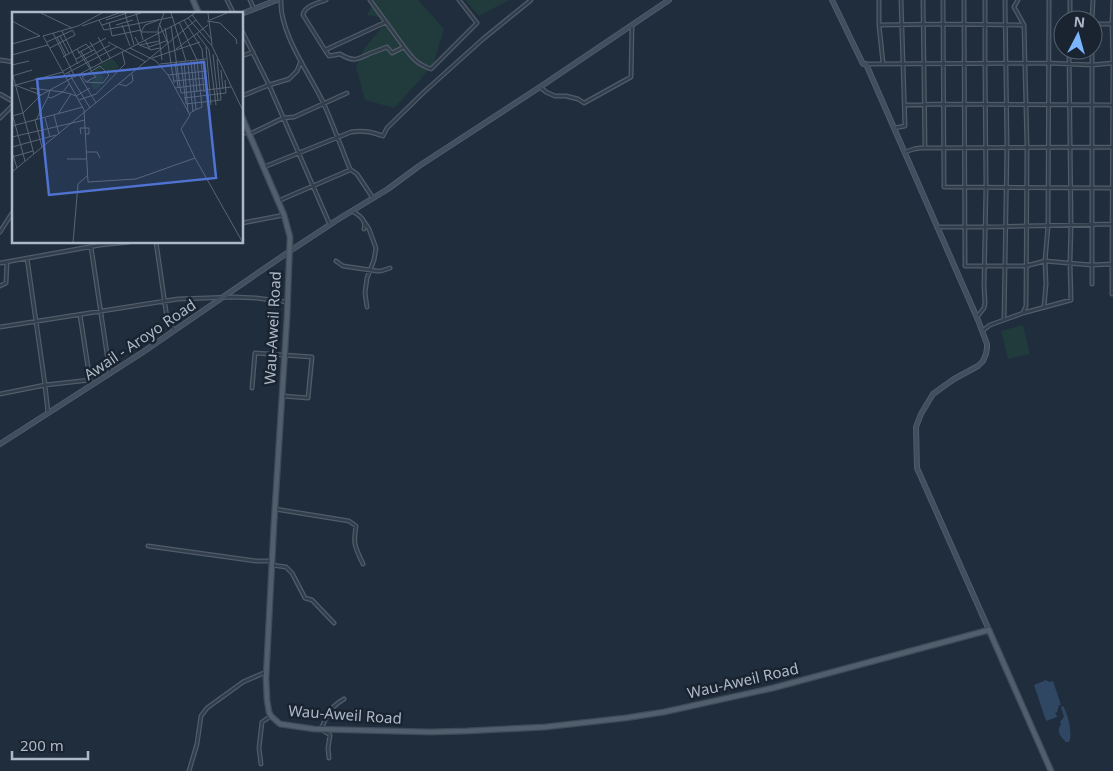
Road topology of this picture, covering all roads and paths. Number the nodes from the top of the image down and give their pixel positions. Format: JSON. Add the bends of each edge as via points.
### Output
{"nodes":[{"id":1,"x":194,"y":0,"type":"edge"},
{"id":2,"x":227,"y":0,"type":"edge"},
{"id":3,"x":250,"y":0,"type":"edge"},
{"id":4,"x":277,"y":0,"type":"edge"},
{"id":5,"x":326,"y":0,"type":"edge"},
{"id":6,"x":370,"y":0,"type":"edge"},
{"id":7,"x":458,"y":0,"type":"edge"},
{"id":8,"x":531,"y":0,"type":"edge"},
{"id":9,"x":669,"y":0,"type":"edge"},
{"id":10,"x":832,"y":0,"type":"edge"},
{"id":11,"x":879,"y":0,"type":"edge"},
{"id":12,"x":901,"y":0,"type":"edge"},
{"id":13,"x":922,"y":0,"type":"edge"},
{"id":14,"x":942,"y":0,"type":"edge"},
{"id":15,"x":964,"y":0,"type":"edge"},
{"id":16,"x":985,"y":0,"type":"edge"},
{"id":17,"x":1005,"y":0,"type":"edge"},
{"id":18,"x":1018,"y":0,"type":"edge"},
{"id":19,"x":1049,"y":0,"type":"edge"},
{"id":20,"x":1113,"y":0,"type":"edge"},
{"id":21,"x":254,"y":9,"type":"junction"},
{"id":22,"x":198,"y":12,"type":"edge"},
{"id":23,"x":233,"y":12,"type":"edge"},
{"id":24,"x":244,"y":13,"type":"edge"},
{"id":25,"x":386,"y":22,"type":"junction"},
{"id":26,"x":902,"y":24,"type":"junction"},
{"id":27,"x":923,"y":24,"type":"junction"},
{"id":28,"x":943,"y":24,"type":"junction"},
{"id":29,"x":964,"y":24,"type":"junction"},
{"id":30,"x":1112,"y":24,"type":"edge"},
{"id":31,"x":632,"y":25,"type":"junction"},
{"id":32,"x":879,"y":25,"type":"junction"},
{"id":33,"x":986,"y":25,"type":"junction"},
{"id":34,"x":1005,"y":25,"type":"junction"},
{"id":35,"x":1024,"y":25,"type":"junction"},
{"id":36,"x":244,"y":35,"type":"edge"},
{"id":37,"x":404,"y":47,"type":"junction"},
{"id":38,"x":325,"y":50,"type":"junction"},
{"id":39,"x":253,"y":52,"type":"junction"},
{"id":40,"x":244,"y":55,"type":"edge"},
{"id":41,"x":1068,"y":60,"type":"edge"},
{"id":42,"x":1092,"y":60,"type":"edge"},
{"id":43,"x":301,"y":61,"type":"junction"},
{"id":44,"x":1025,"y":63,"type":"junction"},
{"id":45,"x":1048,"y":63,"type":"junction"},
{"id":46,"x":1113,"y":63,"type":"edge"},
{"id":47,"x":866,"y":64,"type":"junction"},
{"id":48,"x":883,"y":64,"type":"junction"},
{"id":49,"x":902,"y":64,"type":"junction"},
{"id":50,"x":924,"y":64,"type":"junction"},
{"id":51,"x":944,"y":64,"type":"junction"},
{"id":52,"x":964,"y":64,"type":"junction"},
{"id":53,"x":984,"y":64,"type":"junction"},
{"id":54,"x":1006,"y":64,"type":"junction"},
{"id":55,"x":1068,"y":65,"type":"junction"},
{"id":56,"x":1092,"y":65,"type":"junction"},
{"id":57,"x":269,"y":85,"type":"junction"},
{"id":58,"x":540,"y":87,"type":"junction"},
{"id":59,"x":347,"y":93,"type":"dead end"},
{"id":60,"x":0,"y":94,"type":"edge"},
{"id":61,"x":244,"y":95,"type":"edge"},
{"id":62,"x":12,"y":102,"type":"edge"},
{"id":63,"x":323,"y":103,"type":"junction"},
{"id":64,"x":924,"y":104,"type":"junction"},
{"id":65,"x":944,"y":104,"type":"junction"},
{"id":66,"x":965,"y":104,"type":"junction"},
{"id":67,"x":986,"y":104,"type":"junction"},
{"id":68,"x":1006,"y":104,"type":"junction"},
{"id":69,"x":1027,"y":104,"type":"junction"},
{"id":70,"x":1069,"y":104,"type":"junction"},
{"id":71,"x":12,"y":105,"type":"edge"},
{"id":72,"x":904,"y":105,"type":"junction"},
{"id":73,"x":1049,"y":105,"type":"junction"},
{"id":74,"x":1091,"y":105,"type":"junction"},
{"id":75,"x":1113,"y":105,"type":"edge"},
{"id":76,"x":0,"y":118,"type":"edge"},
{"id":77,"x":283,"y":118,"type":"junction"},
{"id":78,"x":244,"y":121,"type":"edge"},
{"id":79,"x":894,"y":128,"type":"junction"},
{"id":80,"x":244,"y":132,"type":"edge"},
{"id":81,"x":250,"y":134,"type":"junction"},
{"id":82,"x":337,"y":137,"type":"junction"},
{"id":83,"x":965,"y":147,"type":"junction"},
{"id":84,"x":1007,"y":147,"type":"junction"},
{"id":85,"x":1027,"y":147,"type":"junction"},
{"id":86,"x":1048,"y":147,"type":"junction"},
{"id":87,"x":925,"y":148,"type":"junction"},
{"id":88,"x":944,"y":148,"type":"junction"},
{"id":89,"x":985,"y":148,"type":"junction"},
{"id":90,"x":1070,"y":148,"type":"junction"},
{"id":91,"x":1091,"y":148,"type":"junction"},
{"id":92,"x":1113,"y":148,"type":"edge"},
{"id":93,"x":904,"y":152,"type":"junction"},
{"id":94,"x":299,"y":154,"type":"junction"},
{"id":95,"x":264,"y":167,"type":"junction"},
{"id":96,"x":350,"y":169,"type":"junction"},
{"id":97,"x":313,"y":186,"type":"junction"},
{"id":98,"x":964,"y":187,"type":"junction"},
{"id":99,"x":986,"y":187,"type":"junction"},
{"id":100,"x":1006,"y":188,"type":"junction"},
{"id":101,"x":1027,"y":188,"type":"junction"},
{"id":102,"x":1048,"y":188,"type":"junction"},
{"id":103,"x":1070,"y":188,"type":"junction"},
{"id":104,"x":1091,"y":188,"type":"junction"},
{"id":105,"x":1113,"y":188,"type":"edge"},
{"id":106,"x":373,"y":198,"type":"junction"},
{"id":107,"x":278,"y":201,"type":"junction"},
{"id":108,"x":352,"y":211,"type":"junction"},
{"id":109,"x":12,"y":213,"type":"edge"},
{"id":110,"x":284,"y":215,"type":"junction"},
{"id":111,"x":244,"y":223,"type":"edge"},
{"id":112,"x":365,"y":223,"type":"junction"},
{"id":113,"x":330,"y":224,"type":"junction"},
{"id":114,"x":1113,"y":224,"type":"edge"},
{"id":115,"x":1070,"y":225,"type":"junction"},
{"id":116,"x":1092,"y":225,"type":"junction"},
{"id":117,"x":1006,"y":226,"type":"junction"},
{"id":118,"x":1026,"y":226,"type":"junction"},
{"id":119,"x":1048,"y":226,"type":"junction"},
{"id":120,"x":937,"y":227,"type":"junction"},
{"id":121,"x":964,"y":227,"type":"junction"},
{"id":122,"x":985,"y":227,"type":"junction"},
{"id":123,"x":364,"y":228,"type":"dead end"},
{"id":124,"x":0,"y":232,"type":"edge"},
{"id":125,"x":106,"y":244,"type":"edge"},
{"id":126,"x":156,"y":244,"type":"edge"},
{"id":127,"x":91,"y":246,"type":"junction"},
{"id":128,"x":290,"y":251,"type":"junction"},
{"id":129,"x":26,"y":258,"type":"junction"},
{"id":130,"x":336,"y":261,"type":"dead end"},
{"id":131,"x":1045,"y":261,"type":"junction"},
{"id":132,"x":0,"y":262,"type":"edge"},
{"id":133,"x":6,"y":262,"type":"junction"},
{"id":134,"x":1070,"y":262,"type":"junction"},
{"id":135,"x":1112,"y":264,"type":"edge"},
{"id":136,"x":1091,"y":265,"type":"junction"},
{"id":137,"x":1005,"y":266,"type":"junction"},
{"id":138,"x":1026,"y":266,"type":"junction"},
{"id":139,"x":984,"y":267,"type":"junction"},
{"id":140,"x":390,"y":268,"type":"dead end"},
{"id":141,"x":370,"y":270,"type":"junction"},
{"id":142,"x":1092,"y":284,"type":"dead end"},
{"id":143,"x":0,"y":286,"type":"edge"},
{"id":144,"x":1112,"y":294,"type":"edge"},
{"id":145,"x":224,"y":297,"type":"junction"},
{"id":146,"x":165,"y":301,"type":"junction"},
{"id":147,"x":287,"y":302,"type":"junction"},
{"id":148,"x":367,"y":307,"type":"dead end"},
{"id":149,"x":1044,"y":307,"type":"junction"},
{"id":150,"x":100,"y":312,"type":"junction"},
{"id":151,"x":1023,"y":313,"type":"junction"},
{"id":152,"x":80,"y":315,"type":"junction"},
{"id":153,"x":977,"y":317,"type":"junction"},
{"id":154,"x":1004,"y":320,"type":"junction"},
{"id":155,"x":35,"y":321,"type":"junction"},
{"id":156,"x":0,"y":327,"type":"edge"},
{"id":157,"x":174,"y":330,"type":"junction"},
{"id":158,"x":982,"y":331,"type":"junction"},
{"id":159,"x":284,"y":355,"type":"junction"},
{"id":160,"x":110,"y":374,"type":"junction"},
{"id":161,"x":90,"y":380,"type":"junction"},
{"id":162,"x":45,"y":385,"type":"junction"},
{"id":163,"x":91,"y":386,"type":"junction"},
{"id":164,"x":252,"y":388,"type":"dead end"},
{"id":165,"x":0,"y":394,"type":"edge"},
{"id":166,"x":282,"y":396,"type":"junction"},
{"id":167,"x":48,"y":414,"type":"junction"},
{"id":168,"x":0,"y":444,"type":"edge"},
{"id":169,"x":275,"y":509,"type":"junction"},
{"id":170,"x":148,"y":546,"type":"dead end"},
{"id":171,"x":272,"y":563,"type":"junction"},
{"id":172,"x":363,"y":564,"type":"dead end"},
{"id":173,"x":334,"y":623,"type":"dead end"},
{"id":174,"x":989,"y":630,"type":"junction"},
{"id":175,"x":266,"y":672,"type":"junction"},
{"id":176,"x":344,"y":699,"type":"dead end"},
{"id":177,"x":271,"y":716,"type":"junction"},
{"id":178,"x":321,"y":729,"type":"junction"},
{"id":179,"x":329,"y":758,"type":"dead end"},
{"id":180,"x":261,"y":764,"type":"dead end"},
{"id":181,"x":189,"y":771,"type":"edge"},
{"id":182,"x":1050,"y":771,"type":"edge"}],
"edges":[{"from":1,"to":22,"type":"main road"},
{"from":2,"to":23,"type":"street"},
{"from":3,"to":21,"type":"street"},
{"from":4,"to":21,"type":"street"},
{"from":4,"to":43,"type":"street"},
{"from":5,"to":38,"type":"street","via":[[303,11]]},
{"from":6,"to":25,"type":"street"},
{"from":7,"to":37,"type":"street","via":[[477,23],[431,69],[420,65]]},
{"from":8,"to":82,"type":"street","via":[[424,92],[387,128],[383,136],[362,130]]},
{"from":9,"to":31,"type":"street","name":"Awail - Aroyo Road"},
{"from":10,"to":47,"type":"street","via":[[863,64]]},
{"from":11,"to":32,"type":"street"},
{"from":12,"to":26,"type":"street"},
{"from":13,"to":27,"type":"street"},
{"from":14,"to":28,"type":"street"},
{"from":15,"to":29,"type":"street"},
{"from":16,"to":33,"type":"street"},
{"from":17,"to":34,"type":"street"},
{"from":18,"to":35,"type":"street","via":[[1014,7]]},
{"from":19,"to":45,"type":"street"},
{"from":20,"to":30,"type":"street"},
{"from":21,"to":24,"type":"street"},
{"from":25,"to":37,"type":"street"},
{"from":25,"to":38,"type":"street"},
{"from":26,"to":27,"type":"street"},
{"from":26,"to":32,"type":"street"},
{"from":26,"to":49,"type":"street"},
{"from":27,"to":28,"type":"street"},
{"from":27,"to":50,"type":"street"},
{"from":28,"to":29,"type":"street"},
{"from":28,"to":51,"type":"street"},
{"from":29,"to":33,"type":"street"},
{"from":29,"to":52,"type":"street"},
{"from":30,"to":46,"type":"street"},
{"from":31,"to":58,"type":"street","name":"Awail - Aroyo Road"},
{"from":31,"to":58,"type":"street","via":[[631,77],[584,103],[566,96],[555,96]]},
{"from":32,"to":48,"type":"street"},
{"from":33,"to":34,"type":"street"},
{"from":33,"to":53,"type":"street"},
{"from":34,"to":35,"type":"street"},
{"from":34,"to":54,"type":"street"},
{"from":35,"to":44,"type":"street"},
{"from":36,"to":39,"type":"street"},
{"from":37,"to":38,"type":"street","via":[[392,53],[388,47],[358,60],[349,60],[340,54],[329,56]]},
{"from":39,"to":40,"type":"street"},
{"from":39,"to":57,"type":"street"},
{"from":41,"to":55,"type":"street"},
{"from":42,"to":56,"type":"street"},
{"from":43,"to":57,"type":"street","via":[[289,79]]},
{"from":43,"to":63,"type":"street"},
{"from":44,"to":45,"type":"street"},
{"from":44,"to":54,"type":"street"},
{"from":44,"to":69,"type":"street"},
{"from":45,"to":55,"type":"street"},
{"from":45,"to":73,"type":"street"},
{"from":46,"to":56,"type":"street"},
{"from":46,"to":75,"type":"street"},
{"from":47,"to":48,"type":"street"},
{"from":47,"to":79,"type":"street"},
{"from":48,"to":49,"type":"street"},
{"from":49,"to":50,"type":"street"},
{"from":49,"to":72,"type":"street"},
{"from":50,"to":51,"type":"street"},
{"from":50,"to":64,"type":"street"},
{"from":51,"to":52,"type":"street"},
{"from":51,"to":65,"type":"street"},
{"from":52,"to":53,"type":"street"},
{"from":52,"to":66,"type":"street"},
{"from":53,"to":54,"type":"street"},
{"from":53,"to":67,"type":"street"},
{"from":54,"to":68,"type":"street"},
{"from":55,"to":56,"type":"street"},
{"from":55,"to":70,"type":"street"},
{"from":56,"to":74,"type":"street"},
{"from":57,"to":61,"type":"street"},
{"from":57,"to":77,"type":"street"},
{"from":58,"to":106,"type":"street","name":"Awail - Aroyo Road"},
{"from":59,"to":63,"type":"street"},
{"from":60,"to":62,"type":"street"},
{"from":63,"to":77,"type":"street","via":[[294,117]]},
{"from":63,"to":82,"type":"street"},
{"from":64,"to":65,"type":"street"},
{"from":64,"to":72,"type":"street"},
{"from":64,"to":87,"type":"street"},
{"from":65,"to":66,"type":"street"},
{"from":65,"to":88,"type":"street"},
{"from":66,"to":67,"type":"street"},
{"from":66,"to":83,"type":"street"},
{"from":67,"to":68,"type":"street"},
{"from":67,"to":89,"type":"street"},
{"from":68,"to":69,"type":"street"},
{"from":68,"to":84,"type":"street"},
{"from":69,"to":73,"type":"street"},
{"from":69,"to":85,"type":"street"},
{"from":70,"to":73,"type":"street"},
{"from":70,"to":74,"type":"street"},
{"from":70,"to":90,"type":"street"},
{"from":71,"to":76,"type":"street"},
{"from":72,"to":79,"type":"street","via":[[905,126]]},
{"from":73,"to":86,"type":"street"},
{"from":74,"to":75,"type":"street"},
{"from":74,"to":91,"type":"street"},
{"from":75,"to":92,"type":"street"},
{"from":77,"to":81,"type":"street"},
{"from":77,"to":94,"type":"street"},
{"from":78,"to":81,"type":"main road","name":"Wau-Aweil Road"},
{"from":79,"to":93,"type":"street"},
{"from":80,"to":81,"type":"street"},
{"from":81,"to":95,"type":"main road","name":"Wau-Aweil Road"},
{"from":82,"to":94,"type":"street"},
{"from":82,"to":96,"type":"street"},
{"from":83,"to":88,"type":"street"},
{"from":83,"to":89,"type":"street"},
{"from":83,"to":98,"type":"street"},
{"from":84,"to":85,"type":"street"},
{"from":84,"to":89,"type":"street"},
{"from":84,"to":100,"type":"street"},
{"from":85,"to":86,"type":"street"},
{"from":85,"to":101,"type":"street"},
{"from":86,"to":90,"type":"street"},
{"from":86,"to":102,"type":"street"},
{"from":87,"to":88,"type":"street"},
{"from":87,"to":93,"type":"street"},
{"from":88,"to":98,"type":"street","via":[[944,187]]},
{"from":89,"to":99,"type":"street"},
{"from":90,"to":91,"type":"street"},
{"from":90,"to":103,"type":"street"},
{"from":91,"to":92,"type":"street"},
{"from":91,"to":104,"type":"street"},
{"from":92,"to":105,"type":"street"},
{"from":93,"to":120,"type":"street"},
{"from":94,"to":95,"type":"street"},
{"from":94,"to":97,"type":"street"},
{"from":95,"to":107,"type":"main road","name":"Wau-Aweil Road"},
{"from":96,"to":97,"type":"street"},
{"from":96,"to":106,"type":"street"},
{"from":97,"to":107,"type":"street"},
{"from":97,"to":113,"type":"street"},
{"from":98,"to":99,"type":"street"},
{"from":98,"to":121,"type":"street"},
{"from":99,"to":100,"type":"street"},
{"from":99,"to":122,"type":"street"},
{"from":100,"to":101,"type":"street"},
{"from":100,"to":117,"type":"street"},
{"from":101,"to":102,"type":"street"},
{"from":101,"to":118,"type":"street"},
{"from":102,"to":103,"type":"street"},
{"from":102,"to":119,"type":"street"},
{"from":103,"to":104,"type":"street"},
{"from":103,"to":115,"type":"street"},
{"from":104,"to":105,"type":"street"},
{"from":104,"to":116,"type":"street"},
{"from":105,"to":114,"type":"street"},
{"from":106,"to":108,"type":"street","name":"Awail - Aroyo Road"},
{"from":107,"to":110,"type":"main road","name":"Wau-Aweil Road"},
{"from":108,"to":112,"type":"street"},
{"from":108,"to":113,"type":"street","name":"Awail - Aroyo Road"},
{"from":109,"to":124,"type":"street"},
{"from":110,"to":111,"type":"street"},
{"from":110,"to":128,"type":"main road","name":"Wau-Aweil Road"},
{"from":112,"to":123,"type":"street"},
{"from":112,"to":141,"type":"street","via":[[376,248]]},
{"from":113,"to":128,"type":"street","name":"Awail - Aroyo Road"},
{"from":114,"to":116,"type":"street"},
{"from":114,"to":135,"type":"street"},
{"from":115,"to":116,"type":"street"},
{"from":115,"to":119,"type":"street"},
{"from":115,"to":134,"type":"street"},
{"from":116,"to":136,"type":"street"},
{"from":117,"to":118,"type":"street"},
{"from":117,"to":122,"type":"street"},
{"from":117,"to":137,"type":"street"},
{"from":118,"to":119,"type":"street"},
{"from":118,"to":138,"type":"street"},
{"from":119,"to":131,"type":"street"},
{"from":120,"to":121,"type":"street"},
{"from":120,"to":153,"type":"street"},
{"from":121,"to":122,"type":"street"},
{"from":121,"to":139,"type":"street","via":[[964,266]]},
{"from":122,"to":139,"type":"street"},
{"from":125,"to":127,"type":"street"},
{"from":126,"to":146,"type":"street"},
{"from":127,"to":129,"type":"street"},
{"from":127,"to":150,"type":"street"},
{"from":128,"to":145,"type":"street","name":"Awail - Aroyo Road"},
{"from":128,"to":147,"type":"main road","name":"Wau-Aweil Road"},
{"from":129,"to":133,"type":"street"},
{"from":129,"to":155,"type":"street"},
{"from":130,"to":141,"type":"street","via":[[343,266]]},
{"from":131,"to":134,"type":"street"},
{"from":131,"to":138,"type":"street"},
{"from":131,"to":149,"type":"street"},
{"from":132,"to":133,"type":"street"},
{"from":133,"to":143,"type":"street","via":[[6,283]]},
{"from":134,"to":136,"type":"street"},
{"from":134,"to":149,"type":"street","via":[[1071,300]]},
{"from":135,"to":136,"type":"street"},
{"from":135,"to":144,"type":"street"},
{"from":136,"to":142,"type":"street"},
{"from":137,"to":138,"type":"street"},
{"from":137,"to":139,"type":"street"},
{"from":137,"to":154,"type":"street"},
{"from":138,"to":151,"type":"street","via":[[1026,306]]},
{"from":139,"to":153,"type":"street","via":[[985,303]]},
{"from":140,"to":141,"type":"street"},
{"from":141,"to":148,"type":"street","via":[[365,293]]},
{"from":145,"to":146,"type":"street"},
{"from":145,"to":147,"type":"street"},
{"from":145,"to":157,"type":"street","name":"Awail - Aroyo Road"},
{"from":146,"to":150,"type":"street"},
{"from":146,"to":157,"type":"street","via":[[167,318]]},
{"from":147,"to":159,"type":"main road","name":"Wau-Aweil Road"},
{"from":149,"to":151,"type":"street"},
{"from":150,"to":152,"type":"street"},
{"from":150,"to":160,"type":"street"},
{"from":151,"to":154,"type":"street"},
{"from":152,"to":155,"type":"street"},
{"from":152,"to":161,"type":"street"},
{"from":153,"to":158,"type":"street"},
{"from":154,"to":158,"type":"street"},
{"from":155,"to":156,"type":"street"},
{"from":155,"to":162,"type":"street"},
{"from":157,"to":160,"type":"street","name":"Awail - Aroyo Road"},
{"from":158,"to":174,"type":"street","via":[[987,348],[983,361],[933,394],[916,427],[917,468]]},
{"from":159,"to":164,"type":"street","via":[[255,353]]},
{"from":159,"to":166,"type":"main road","name":"Wau-Aweil Road"},
{"from":159,"to":166,"type":"street","via":[[312,357],[308,398]]},
{"from":160,"to":163,"type":"street","name":"Awail - Aroyo Road"},
{"from":161,"to":162,"type":"street"},
{"from":161,"to":163,"type":"street"},
{"from":162,"to":165,"type":"street"},
{"from":162,"to":167,"type":"street"},
{"from":163,"to":167,"type":"street","name":"Awail - Aroyo Road"},
{"from":166,"to":169,"type":"main road","name":"Wau-Aweil Road"},
{"from":167,"to":168,"type":"street","name":"Awail - Aroyo Road"},
{"from":169,"to":171,"type":"main road","name":"Wau-Aweil Road"},
{"from":169,"to":172,"type":"street","via":[[349,521],[356,526],[355,548]]},
{"from":170,"to":171,"type":"street"},
{"from":171,"to":173,"type":"street","via":[[286,567],[305,598],[312,600]]},
{"from":171,"to":175,"type":"main road","name":"Wau-Aweil Road"},
{"from":174,"to":178,"type":"main road","name":"Wau-Aweil Road","via":[[773,688],[625,718],[466,731]]},
{"from":174,"to":182,"type":"main road"},
{"from":175,"to":177,"type":"main road","name":"Wau-Aweil Road"},
{"from":175,"to":181,"type":"street","via":[[243,682],[207,708],[199,723]]},
{"from":176,"to":178,"type":"street","via":[[334,705]]},
{"from":177,"to":178,"type":"main road","name":"Wau-Aweil Road","via":[[280,724]]},
{"from":177,"to":180,"type":"street","via":[[262,722]]},
{"from":178,"to":179,"type":"street","via":[[330,735]]}]}
